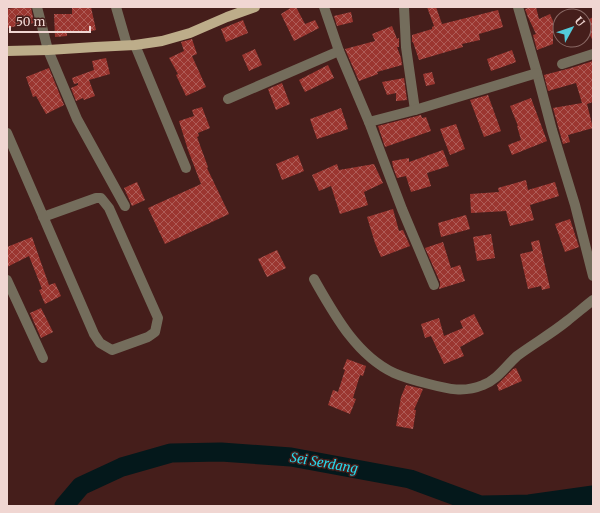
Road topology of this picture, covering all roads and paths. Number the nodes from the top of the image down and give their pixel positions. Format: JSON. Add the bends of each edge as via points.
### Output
{"nodes":[{"id":1,"x":37,"y":7,"type":"edge"},
{"id":2,"x":116,"y":7,"type":"edge"},
{"id":3,"x":255,"y":7,"type":"edge"},
{"id":4,"x":324,"y":7,"type":"edge"},
{"id":5,"x":404,"y":7,"type":"edge"},
{"id":6,"x":518,"y":7,"type":"edge"},
{"id":7,"x":131,"y":45,"type":"junction"},
{"id":8,"x":48,"y":50,"type":"junction"},
{"id":9,"x":7,"y":51,"type":"edge"},
{"id":10,"x":339,"y":51,"type":"junction"},
{"id":11,"x":593,"y":54,"type":"edge"},
{"id":12,"x":562,"y":64,"type":"dead end"},
{"id":13,"x":537,"y":73,"type":"junction"},
{"id":14,"x":228,"y":99,"type":"dead end"},
{"id":15,"x":415,"y":110,"type":"junction"},
{"id":16,"x":369,"y":122,"type":"junction"},
{"id":17,"x":7,"y":133,"type":"edge"},
{"id":18,"x":186,"y":168,"type":"dead end"},
{"id":19,"x":125,"y":206,"type":"dead end"},
{"id":20,"x":43,"y":217,"type":"junction"},
{"id":21,"x":593,"y":276,"type":"edge"},
{"id":22,"x":314,"y":279,"type":"dead end"},
{"id":23,"x":7,"y":281,"type":"edge"},
{"id":24,"x":434,"y":285,"type":"dead end"},
{"id":25,"x":593,"y":300,"type":"edge"},
{"id":26,"x":43,"y":358,"type":"dead end"}],
"edges":[{"from":1,"to":8,"type":"street"},
{"from":2,"to":7,"type":"street"},
{"from":3,"to":7,"type":"main road","via":[[190,33],[162,41]]},
{"from":4,"to":10,"type":"street"},
{"from":5,"to":15,"type":"street","via":[[406,47]]},
{"from":6,"to":13,"type":"street"},
{"from":7,"to":8,"type":"main road"},
{"from":7,"to":18,"type":"street"},
{"from":8,"to":9,"type":"main road"},
{"from":8,"to":19,"type":"street","via":[[77,119]]},
{"from":10,"to":14,"type":"street"},
{"from":10,"to":16,"type":"street"},
{"from":11,"to":12,"type":"street"},
{"from":13,"to":15,"type":"street"},
{"from":13,"to":21,"type":"street"},
{"from":15,"to":16,"type":"street"},
{"from":16,"to":24,"type":"street"},
{"from":17,"to":20,"type":"street"},
{"from":20,"to":20,"type":"street","via":[[101,198],[109,208],[158,318],[155,332],[148,338],[112,350],[100,343]]},
{"from":22,"to":25,"type":"street","via":[[343,327],[375,361],[406,378],[461,390],[489,382],[518,356],[567,322]]},
{"from":23,"to":26,"type":"street"}]}
